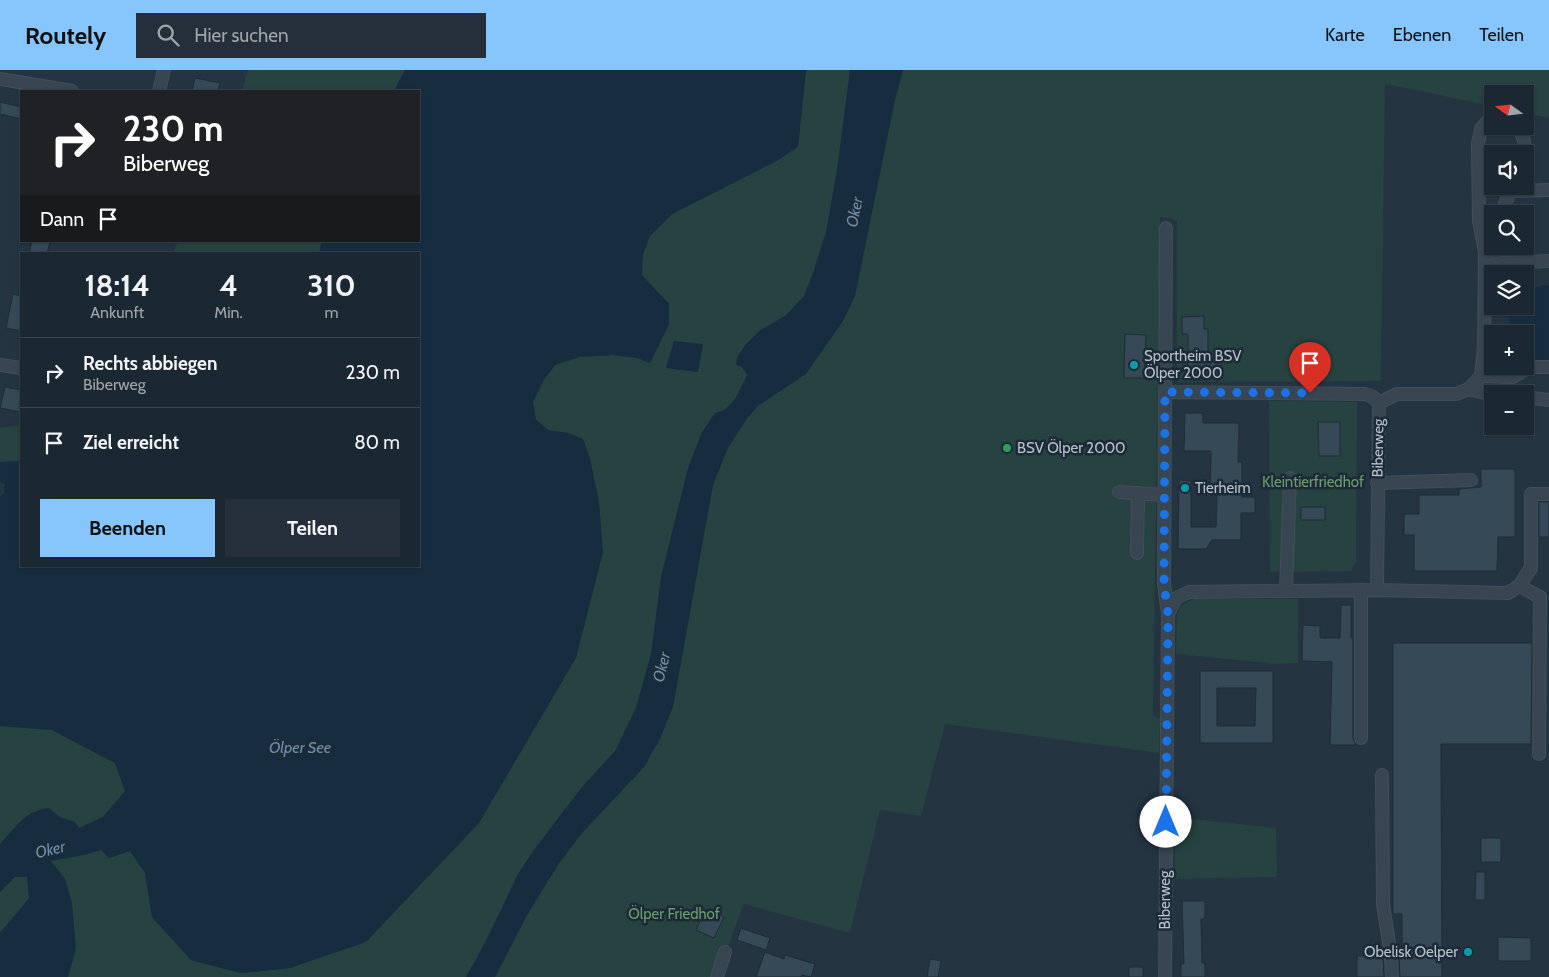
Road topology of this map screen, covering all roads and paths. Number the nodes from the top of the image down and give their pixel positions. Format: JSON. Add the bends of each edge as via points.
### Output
{"nodes":[{"id":1,"x":164,"y":70,"type":"edge"},
{"id":2,"x":0,"y":79,"type":"edge"},
{"id":3,"x":66,"y":90,"type":"edge"},
{"id":4,"x":159,"y":90,"type":"edge"},
{"id":5,"x":1484,"y":125,"type":"edge"},
{"id":6,"x":1534,"y":189,"type":"edge"},
{"id":7,"x":1549,"y":190,"type":"edge"},
{"id":8,"x":1166,"y":228,"type":"dead end"},
{"id":9,"x":1486,"y":255,"type":"edge"},
{"id":10,"x":1485,"y":258,"type":"junction"},
{"id":11,"x":1549,"y":261,"type":"edge"},
{"id":12,"x":0,"y":365,"type":"edge"},
{"id":13,"x":1549,"y":367,"type":"edge"},
{"id":14,"x":20,"y":368,"type":"edge"},
{"id":15,"x":1481,"y":376,"type":"junction"},
{"id":16,"x":1469,"y":389,"type":"junction"},
{"id":17,"x":1165,"y":392,"type":"junction"},
{"id":18,"x":1484,"y":393,"type":"edge"},
{"id":19,"x":1534,"y":398,"type":"edge"},
{"id":20,"x":1549,"y":400,"type":"edge"},
{"id":21,"x":1379,"y":403,"type":"junction"},
{"id":22,"x":1290,"y":478,"type":"dead end"},
{"id":23,"x":1471,"y":480,"type":"dead end"},
{"id":24,"x":1377,"y":483,"type":"junction"},
{"id":25,"x":1119,"y":492,"type":"dead end"},
{"id":26,"x":1138,"y":493,"type":"junction"},
{"id":27,"x":1549,"y":494,"type":"edge"},
{"id":28,"x":1164,"y":495,"type":"junction"},
{"id":29,"x":1137,"y":553,"type":"dead end"},
{"id":30,"x":1519,"y":586,"type":"junction"},
{"id":31,"x":1361,"y":590,"type":"junction"},
{"id":32,"x":1377,"y":590,"type":"junction"},
{"id":33,"x":1286,"y":591,"type":"junction"},
{"id":34,"x":1168,"y":614,"type":"junction"},
{"id":35,"x":1361,"y":738,"type":"dead end"},
{"id":36,"x":1539,"y":754,"type":"dead end"},
{"id":37,"x":1382,"y":775,"type":"dead end"},
{"id":38,"x":725,"y":952,"type":"dead end"},
{"id":39,"x":717,"y":977,"type":"edge"},
{"id":40,"x":1165,"y":977,"type":"edge"},
{"id":41,"x":1392,"y":977,"type":"edge"}],
"edges":[{"from":1,"to":4,"type":"street"},
{"from":2,"to":3,"type":"street"},
{"from":5,"to":10,"type":"street","via":[[1478,143],[1478,221]]},
{"from":6,"to":7,"type":"street"},
{"from":8,"to":17,"type":"street","name":"Biberweg"},
{"from":9,"to":10,"type":"street"},
{"from":10,"to":11,"type":"street"},
{"from":10,"to":15,"type":"street"},
{"from":12,"to":14,"type":"street"},
{"from":13,"to":15,"type":"street","via":[[1529,367],[1513,377]]},
{"from":15,"to":16,"type":"street"},
{"from":16,"to":18,"type":"street"},
{"from":16,"to":21,"type":"street","via":[[1456,394],[1397,394]]},
{"from":17,"to":21,"type":"street","name":"Biberweg","via":[[1365,394]]},
{"from":17,"to":28,"type":"street","name":"Biberweg"},
{"from":19,"to":20,"type":"street"},
{"from":21,"to":24,"type":"street","name":"Biberweg"},
{"from":22,"to":33,"type":"street"},
{"from":23,"to":24,"type":"street"},
{"from":24,"to":32,"type":"street","name":"Biberweg"},
{"from":25,"to":26,"type":"street"},
{"from":26,"to":28,"type":"street"},
{"from":26,"to":29,"type":"street"},
{"from":27,"to":30,"type":"street","via":[[1532,494],[1531,568]]},
{"from":28,"to":34,"type":"street","name":"Biberweg","via":[[1164,584]]},
{"from":30,"to":32,"type":"street","via":[[1508,593]]},
{"from":30,"to":36,"type":"street","via":[[1540,597]]},
{"from":31,"to":32,"type":"street"},
{"from":31,"to":33,"type":"street"},
{"from":31,"to":35,"type":"street"},
{"from":33,"to":34,"type":"street","via":[[1189,592],[1176,598]]},
{"from":34,"to":40,"type":"street","name":"Biberweg"},
{"from":37,"to":41,"type":"street","via":[[1383,904]]},
{"from":38,"to":39,"type":"street"}]}
